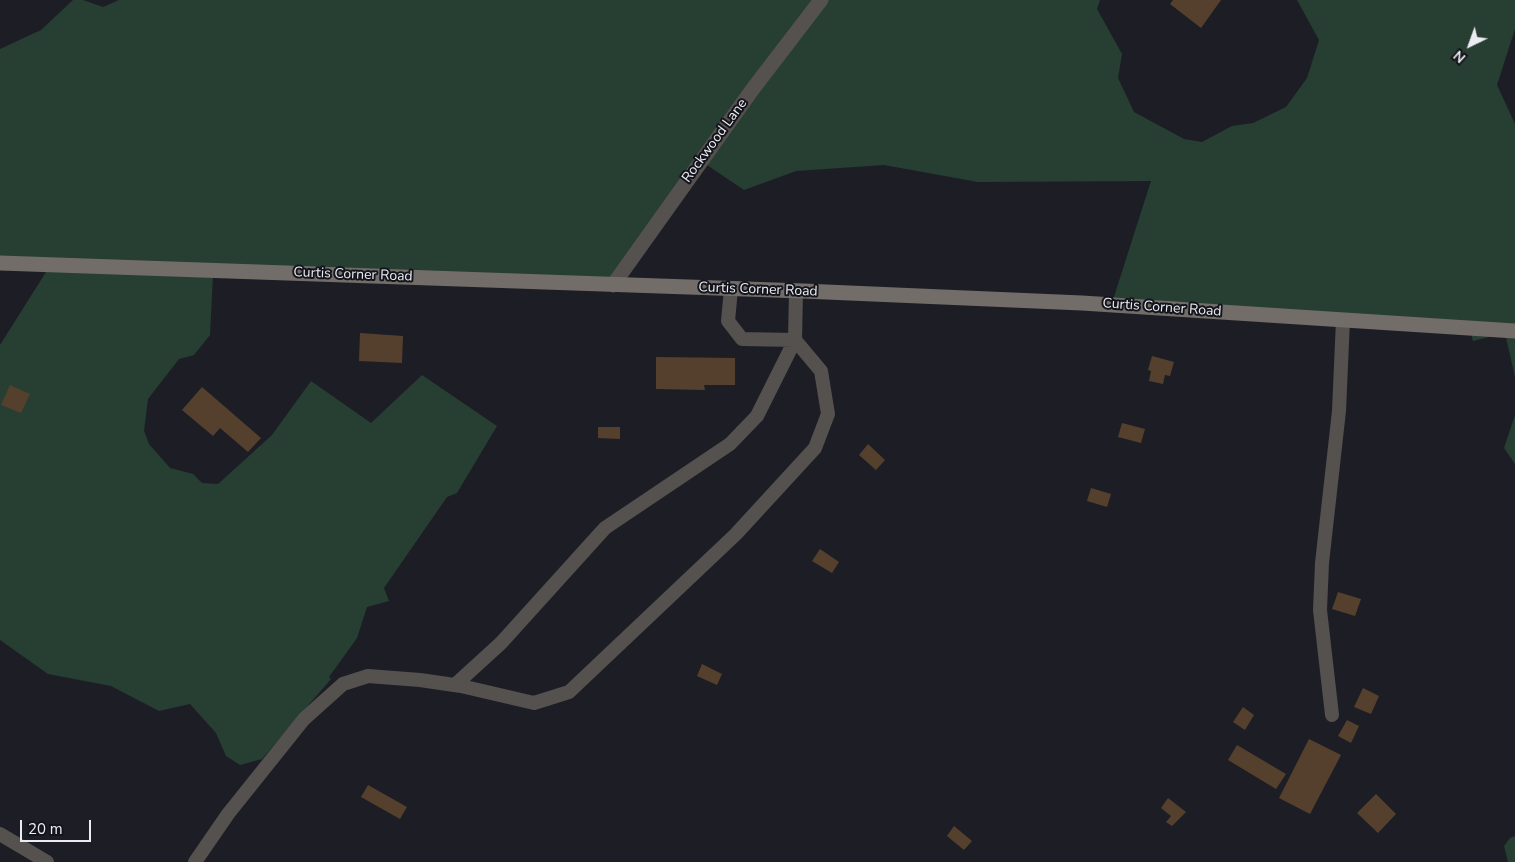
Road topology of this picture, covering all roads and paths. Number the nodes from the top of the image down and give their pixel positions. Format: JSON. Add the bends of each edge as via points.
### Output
{"nodes":[{"id":1,"x":821,"y":0,"type":"edge"},
{"id":2,"x":0,"y":263,"type":"edge"},
{"id":3,"x":613,"y":285,"type":"junction"},
{"id":4,"x":731,"y":289,"type":"junction"},
{"id":5,"x":796,"y":291,"type":"junction"},
{"id":6,"x":1344,"y":320,"type":"junction"},
{"id":7,"x":1515,"y":331,"type":"edge"},
{"id":8,"x":795,"y":340,"type":"junction"},
{"id":9,"x":456,"y":685,"type":"junction"},
{"id":10,"x":1332,"y":715,"type":"dead end"},
{"id":11,"x":0,"y":834,"type":"edge"},
{"id":12,"x":47,"y":862,"type":"edge"},
{"id":13,"x":195,"y":862,"type":"edge"}],
"edges":[{"from":1,"to":3,"type":"street","name":"Rockwood Lane","via":[[752,90]]},
{"from":2,"to":3,"type":"street","name":"Curtis Corner Road"},
{"from":3,"to":4,"type":"street","name":"Curtis Corner Road"},
{"from":4,"to":5,"type":"street","name":"Curtis Corner Road"},
{"from":4,"to":8,"type":"lane","via":[[728,321],[742,339]]},
{"from":5,"to":6,"type":"street","name":"Curtis Corner Road","via":[[1082,303]]},
{"from":5,"to":8,"type":"lane"},
{"from":6,"to":7,"type":"street","name":"Curtis Corner Road"},
{"from":6,"to":10,"type":"lane","via":[[1340,412],[1322,563],[1320,610]]},
{"from":8,"to":9,"type":"lane","via":[[756,416],[730,444],[605,528],[501,643]]},
{"from":8,"to":9,"type":"lane","via":[[821,371],[828,414],[815,448],[736,534],[568,692],[534,703]]},
{"from":9,"to":13,"type":"lane","via":[[368,676],[343,684],[304,719],[228,814]]},
{"from":11,"to":12,"type":"lane"}]}
